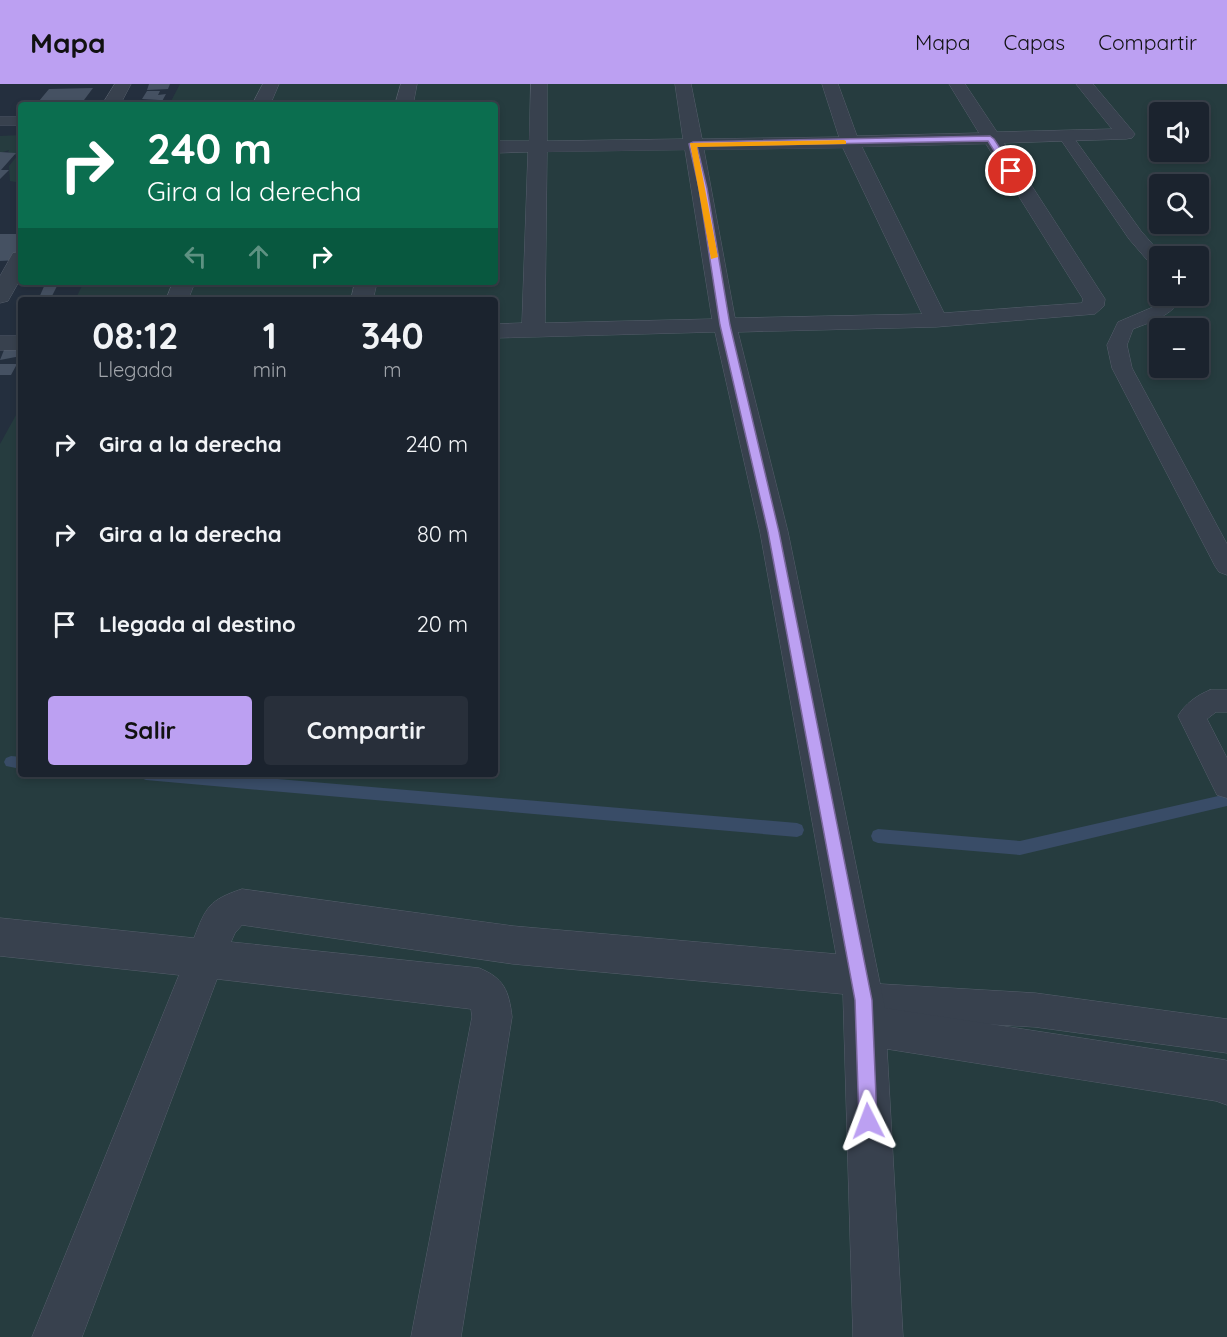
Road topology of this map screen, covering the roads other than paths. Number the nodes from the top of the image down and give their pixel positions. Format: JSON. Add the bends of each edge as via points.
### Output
{"nodes":[{"id":1,"x":123,"y":84,"type":"edge"},
{"id":2,"x":271,"y":84,"type":"edge"},
{"id":3,"x":409,"y":84,"type":"edge"},
{"id":4,"x":540,"y":84,"type":"edge"},
{"id":5,"x":683,"y":84,"type":"edge"},
{"id":6,"x":830,"y":84,"type":"edge"},
{"id":7,"x":957,"y":84,"type":"edge"},
{"id":8,"x":1084,"y":84,"type":"edge"},
{"id":9,"x":113,"y":102,"type":"edge"},
{"id":10,"x":262,"y":102,"type":"edge"},
{"id":11,"x":405,"y":102,"type":"edge"},
{"id":12,"x":18,"y":121,"type":"edge"},
{"id":13,"x":0,"y":122,"type":"edge"},
{"id":14,"x":850,"y":142,"type":"junction"},
{"id":15,"x":1071,"y":143,"type":"junction"},
{"id":16,"x":693,"y":144,"type":"junction"},
{"id":17,"x":538,"y":146,"type":"junction"},
{"id":18,"x":994,"y":146,"type":"junction"},
{"id":19,"x":498,"y":147,"type":"edge"},
{"id":20,"x":1149,"y":251,"type":"edge"},
{"id":21,"x":12,"y":264,"type":"edge"},
{"id":22,"x":0,"y":296,"type":"edge"},
{"id":23,"x":1166,"y":306,"type":"edge"},
{"id":24,"x":936,"y":320,"type":"junction"},
{"id":25,"x":725,"y":325,"type":"junction"},
{"id":26,"x":532,"y":330,"type":"junction"},
{"id":27,"x":498,"y":331,"type":"edge"},
{"id":28,"x":0,"y":343,"type":"edge"},
{"id":29,"x":18,"y":343,"type":"edge"},
{"id":30,"x":1227,"y":566,"type":"edge"},
{"id":31,"x":1227,"y":701,"type":"edge"},
{"id":32,"x":1227,"y":786,"type":"edge"},
{"id":33,"x":0,"y":937,"type":"edge"},
{"id":34,"x":205,"y":961,"type":"junction"},
{"id":35,"x":862,"y":1000,"type":"junction"},
{"id":36,"x":1227,"y":1036,"type":"edge"},
{"id":37,"x":1227,"y":1084,"type":"edge"},
{"id":38,"x":57,"y":1337,"type":"edge"},
{"id":39,"x":436,"y":1337,"type":"edge"},
{"id":40,"x":878,"y":1337,"type":"edge"}],
"edges":[{"from":1,"to":9,"type":"street"},
{"from":2,"to":10,"type":"street"},
{"from":3,"to":11,"type":"street"},
{"from":4,"to":17,"type":"street"},
{"from":5,"to":16,"type":"street"},
{"from":6,"to":14,"type":"street"},
{"from":7,"to":18,"type":"street"},
{"from":8,"to":15,"type":"street","via":[[1132,148]]},
{"from":12,"to":13,"type":"lane"},
{"from":14,"to":16,"type":"street"},
{"from":14,"to":18,"type":"street"},
{"from":14,"to":24,"type":"street"},
{"from":15,"to":18,"type":"street"},
{"from":15,"to":20,"type":"lane"},
{"from":16,"to":17,"type":"street"},
{"from":16,"to":25,"type":"street"},
{"from":17,"to":19,"type":"street"},
{"from":17,"to":26,"type":"street"},
{"from":18,"to":24,"type":"street","via":[[1094,300],[1093,306]]},
{"from":21,"to":22,"type":"street"},
{"from":23,"to":30,"type":"lane","via":[[1125,326],[1117,345],[1122,368]]},
{"from":24,"to":25,"type":"street"},
{"from":25,"to":26,"type":"street"},
{"from":25,"to":35,"type":"street","via":[[774,532]]},
{"from":26,"to":27,"type":"street"},
{"from":28,"to":29,"type":"street"},
{"from":31,"to":32,"type":"lane","via":[[1210,701],[1192,716]]},
{"from":33,"to":34,"type":"street"},
{"from":34,"to":35,"type":"street","via":[[220,921],[242,906]]},
{"from":34,"to":38,"type":"street"},
{"from":34,"to":39,"type":"street","via":[[479,988],[490,1000],[492,1017]]},
{"from":35,"to":36,"type":"lane","via":[[1035,1010]]},
{"from":35,"to":37,"type":"street"},
{"from":35,"to":40,"type":"street"}]}
